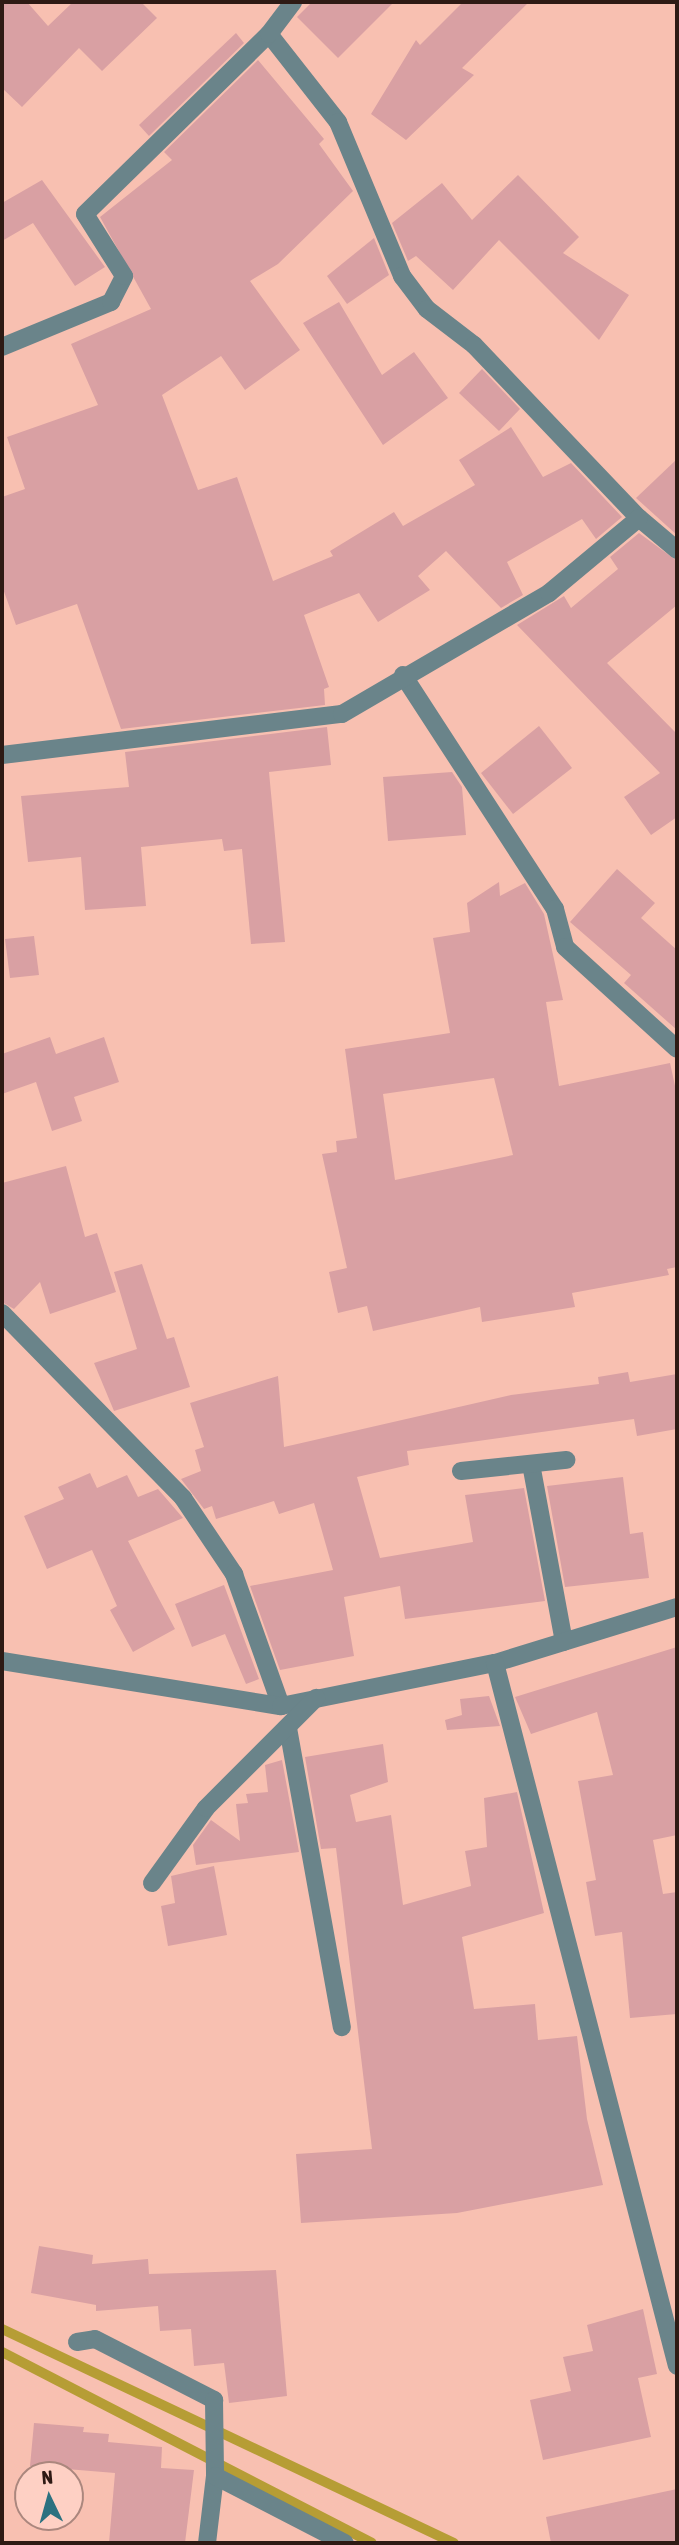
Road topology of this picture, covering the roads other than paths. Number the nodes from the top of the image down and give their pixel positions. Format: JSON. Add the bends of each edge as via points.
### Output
{"nodes":[{"id":1,"x":293,"y":2,"type":"edge"},
{"id":2,"x":269,"y":34,"type":"junction"},
{"id":3,"x":2,"y":347,"type":"edge"},
{"id":4,"x":639,"y":518,"type":"junction"},
{"id":5,"x":677,"y":550,"type":"edge"},
{"id":6,"x":403,"y":675,"type":"junction"},
{"id":7,"x":2,"y":755,"type":"edge"},
{"id":8,"x":677,"y":1049,"type":"edge"},
{"id":9,"x":2,"y":1313,"type":"edge"},
{"id":10,"x":566,"y":1460,"type":"dead end"},
{"id":11,"x":531,"y":1464,"type":"junction"},
{"id":12,"x":461,"y":1471,"type":"dead end"},
{"id":13,"x":677,"y":1607,"type":"edge"},
{"id":14,"x":564,"y":1642,"type":"junction"},
{"id":15,"x":2,"y":1661,"type":"edge"},
{"id":16,"x":495,"y":1663,"type":"junction"},
{"id":17,"x":316,"y":1698,"type":"junction"},
{"id":18,"x":281,"y":1706,"type":"junction"},
{"id":19,"x":288,"y":1728,"type":"junction"},
{"id":20,"x":152,"y":1882,"type":"dead end"},
{"id":21,"x":342,"y":2027,"type":"dead end"},
{"id":22,"x":77,"y":2342,"type":"dead end"},
{"id":23,"x":677,"y":2366,"type":"edge"},
{"id":24,"x":215,"y":2476,"type":"junction"},
{"id":25,"x":207,"y":2543,"type":"edge"},
{"id":26,"x":345,"y":2543,"type":"edge"}],
"edges":[{"from":1,"to":2,"type":"street"},
{"from":2,"to":3,"type":"street","via":[[85,214],[124,276],[111,302]]},
{"from":2,"to":4,"type":"street","via":[[338,122],[402,276],[427,309],[474,345]]},
{"from":4,"to":5,"type":"street"},
{"from":4,"to":6,"type":"street","via":[[549,593]]},
{"from":6,"to":7,"type":"street","via":[[342,714]]},
{"from":6,"to":8,"type":"street","via":[[555,909],[565,947]]},
{"from":9,"to":18,"type":"street","via":[[183,1498],[234,1574]]},
{"from":10,"to":11,"type":"street"},
{"from":11,"to":12,"type":"street"},
{"from":11,"to":14,"type":"street"},
{"from":13,"to":14,"type":"street"},
{"from":14,"to":16,"type":"street"},
{"from":15,"to":18,"type":"street"},
{"from":16,"to":17,"type":"street"},
{"from":16,"to":23,"type":"street"},
{"from":17,"to":18,"type":"street"},
{"from":17,"to":19,"type":"street"},
{"from":19,"to":20,"type":"street","via":[[206,1808]]},
{"from":19,"to":21,"type":"street"},
{"from":22,"to":24,"type":"street","via":[[95,2339],[214,2400]]},
{"from":24,"to":25,"type":"street"},
{"from":24,"to":26,"type":"street"}]}
